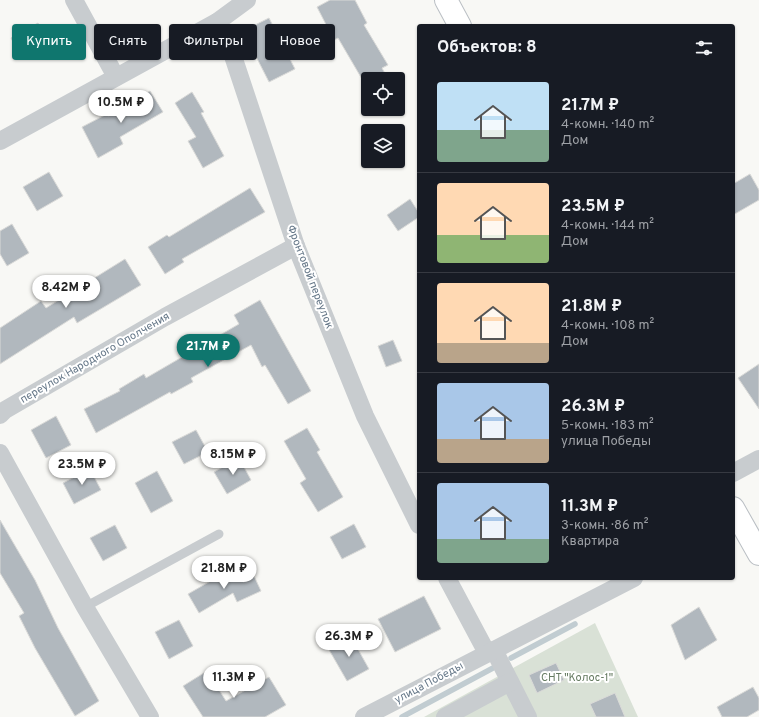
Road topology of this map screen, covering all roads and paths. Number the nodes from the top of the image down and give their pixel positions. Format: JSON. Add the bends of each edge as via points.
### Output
{"nodes":[{"id":1,"x":74,"y":0,"type":"edge"},
{"id":2,"x":247,"y":0,"type":"edge"},
{"id":3,"x":446,"y":0,"type":"edge"},
{"id":4,"x":217,"y":22,"type":"junction"},
{"id":5,"x":459,"y":24,"type":"edge"},
{"id":6,"x":116,"y":76,"type":"junction"},
{"id":7,"x":0,"y":141,"type":"edge"},
{"id":8,"x":296,"y":246,"type":"junction"},
{"id":9,"x":0,"y":415,"type":"edge"},
{"id":10,"x":0,"y":453,"type":"edge"},
{"id":11,"x":759,"y":459,"type":"edge"},
{"id":12,"x":735,"y":473,"type":"edge"},
{"id":13,"x":736,"y":519,"type":"edge"},
{"id":14,"x":417,"y":521,"type":"edge"},
{"id":15,"x":219,"y":534,"type":"dead end"},
{"id":16,"x":759,"y":554,"type":"edge"},
{"id":17,"x":448,"y":580,"type":"edge"},
{"id":18,"x":630,"y":580,"type":"edge"},
{"id":19,"x":85,"y":607,"type":"junction"},
{"id":20,"x":490,"y":651,"type":"junction"},
{"id":21,"x":510,"y":682,"type":"junction"},
{"id":22,"x":150,"y":717,"type":"edge"},
{"id":23,"x":364,"y":717,"type":"edge"},
{"id":24,"x":445,"y":717,"type":"edge"},
{"id":25,"x":528,"y":717,"type":"edge"}],
"edges":[{"from":1,"to":6,"type":"street"},
{"from":2,"to":4,"type":"street"},
{"from":3,"to":5,"type":"main road"},
{"from":4,"to":6,"type":"street"},
{"from":4,"to":8,"type":"street","name":"Фронтовой переулок","via":[[228,41]]},
{"from":6,"to":7,"type":"street"},
{"from":8,"to":9,"type":"street","name":"переулок Народного Ополчения","via":[[165,317]]},
{"from":8,"to":14,"type":"street","name":"Фронтовой переулок","via":[[365,416]]},
{"from":10,"to":19,"type":"street"},
{"from":11,"to":12,"type":"street"},
{"from":13,"to":16,"type":"main road"},
{"from":15,"to":19,"type":"lane"},
{"from":17,"to":20,"type":"street"},
{"from":18,"to":20,"type":"street","name":"улица Победы"},
{"from":19,"to":22,"type":"street"},
{"from":20,"to":21,"type":"street"},
{"from":20,"to":23,"type":"street","name":"улица Победы"},
{"from":21,"to":24,"type":"street"},
{"from":21,"to":25,"type":"street"}]}
